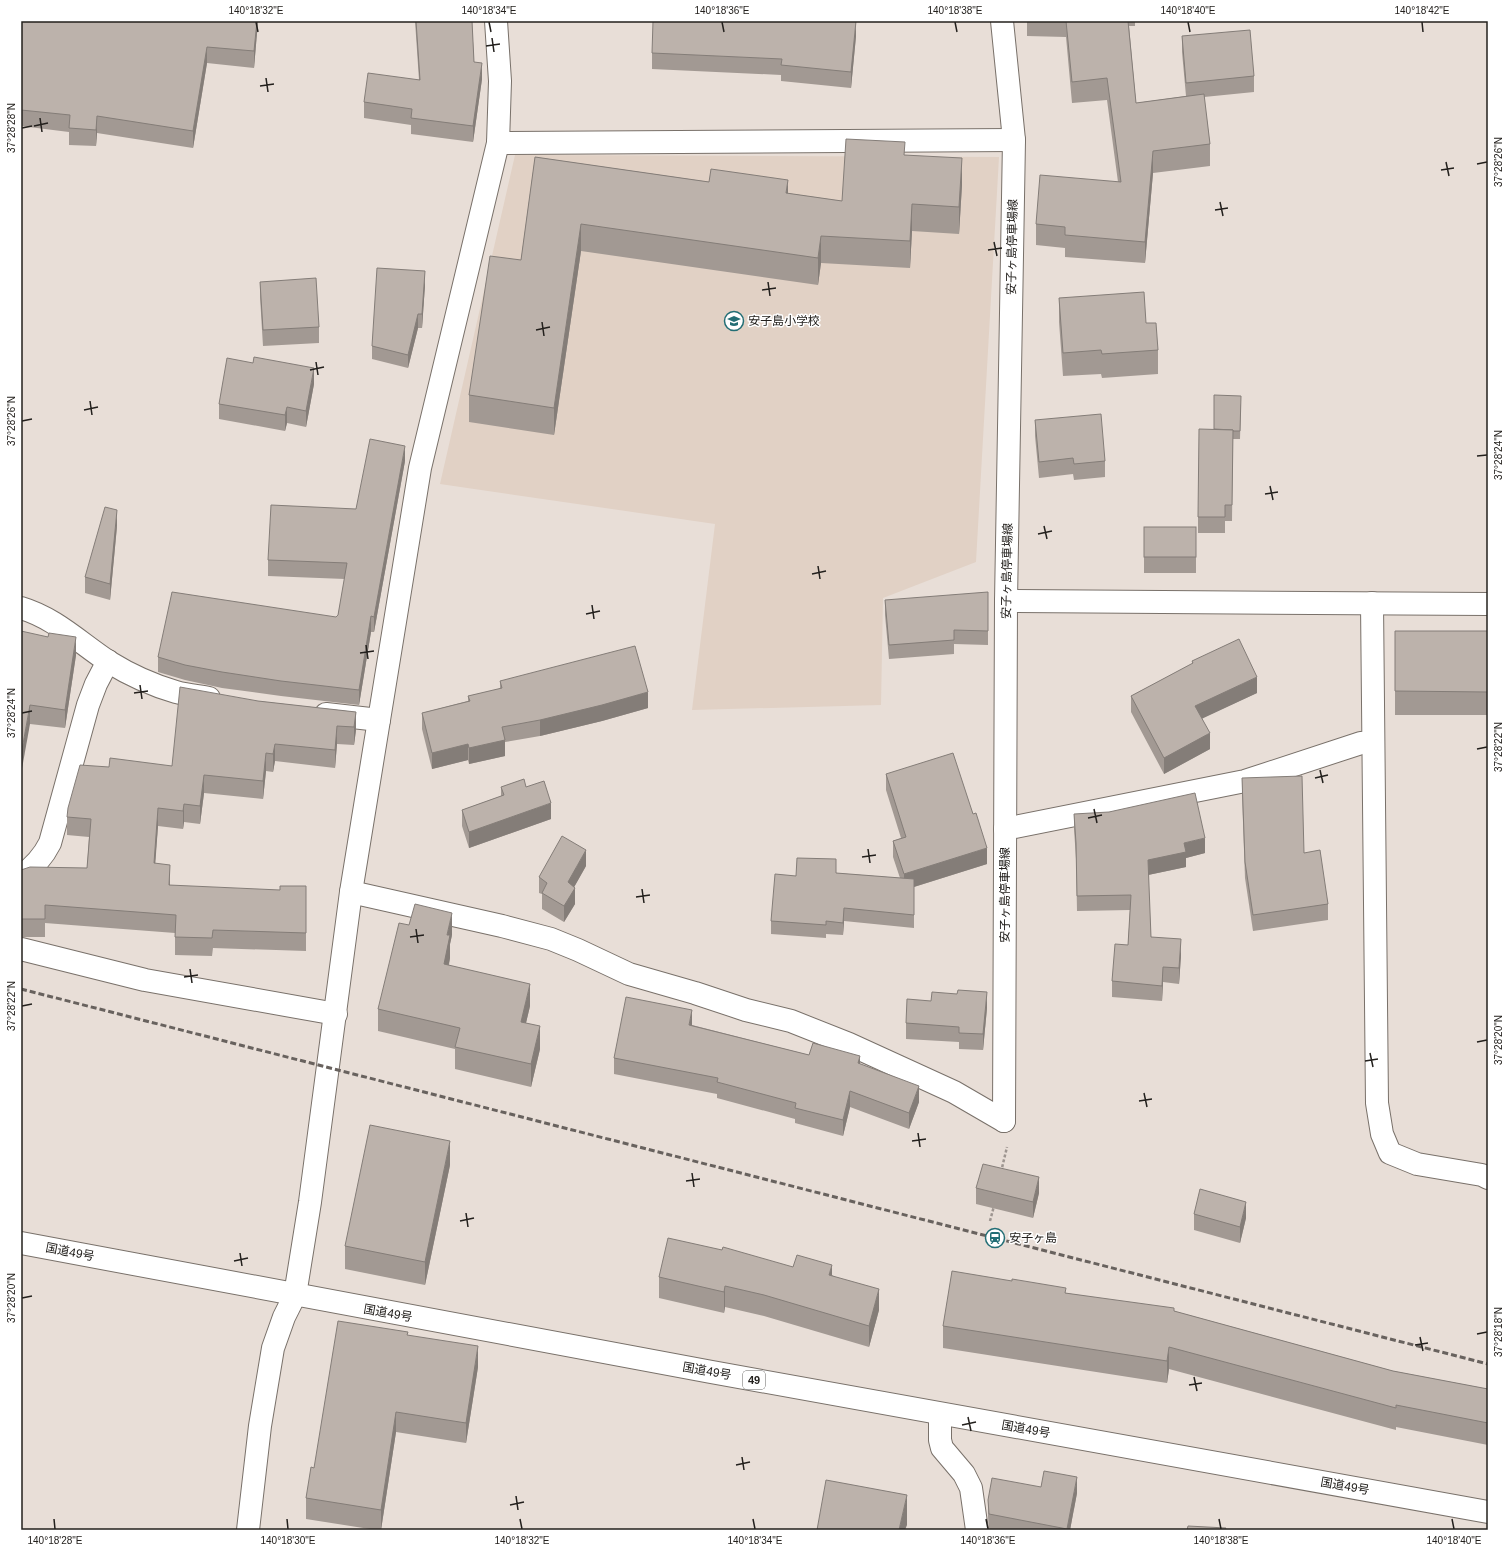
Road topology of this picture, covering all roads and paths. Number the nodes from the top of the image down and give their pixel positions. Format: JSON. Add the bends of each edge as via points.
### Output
{"nodes":[{"id":1,"x":496,"y":21,"type":"edge"},
{"id":2,"x":1002,"y":21,"type":"edge"},
{"id":3,"x":1014,"y":140,"type":"junction"},
{"id":4,"x":498,"y":143,"type":"junction"},
{"id":5,"x":1006,"y":601,"type":"junction"},
{"id":6,"x":1372,"y":603,"type":"junction"},
{"id":7,"x":1488,"y":604,"type":"edge"},
{"id":8,"x":21,"y":608,"type":"edge"},
{"id":9,"x":108,"y":661,"type":"junction"},
{"id":10,"x":229,"y":702,"type":"edge"},
{"id":11,"x":310,"y":712,"type":"edge"},
{"id":12,"x":379,"y":720,"type":"junction"},
{"id":13,"x":1373,"y":742,"type":"junction"},
{"id":14,"x":1005,"y":829,"type":"junction"},
{"id":15,"x":21,"y":876,"type":"edge"},
{"id":16,"x":351,"y":892,"type":"junction"},
{"id":17,"x":21,"y":949,"type":"edge"},
{"id":18,"x":336,"y":1014,"type":"junction"},
{"id":19,"x":1004,"y":1121,"type":"junction"},
{"id":20,"x":1000,"y":1177,"type":"edge"},
{"id":21,"x":1488,"y":1178,"type":"edge"},
{"id":22,"x":995,"y":1199,"type":"edge"},
{"id":23,"x":990,"y":1221,"type":"dead end"},
{"id":24,"x":21,"y":1243,"type":"edge"},
{"id":25,"x":294,"y":1296,"type":"junction"},
{"id":26,"x":940,"y":1414,"type":"junction"},
{"id":27,"x":1488,"y":1512,"type":"edge"},
{"id":28,"x":248,"y":1530,"type":"edge"},
{"id":29,"x":977,"y":1530,"type":"edge"}],
"edges":[{"from":1,"to":4,"type":"main road","via":[[500,81]]},
{"from":2,"to":3,"type":"main road","name":"安子ヶ島停車場線"},
{"from":3,"to":4,"type":"main road"},
{"from":3,"to":5,"type":"main road","name":"安子ヶ島停車場線"},
{"from":4,"to":12,"type":"main road","via":[[420,468]]},
{"from":5,"to":6,"type":"main road"},
{"from":5,"to":14,"type":"main road","name":"安子ヶ島停車場線"},
{"from":6,"to":7,"type":"main road"},
{"from":6,"to":13,"type":"main road"},
{"from":8,"to":9,"type":"main road","via":[[67,631]]},
{"from":9,"to":10,"type":"main road","via":[[130,674],[176,692]]},
{"from":9,"to":15,"type":"main road","via":[[88,705],[50,843],[35,866]]},
{"from":11,"to":12,"type":"main road"},
{"from":12,"to":16,"type":"main road"},
{"from":13,"to":14,"type":"main road","via":[[1361,742],[1245,781]]},
{"from":13,"to":21,"type":"main road","via":[[1377,1103],[1382,1134],[1390,1153],[1397,1156],[1417,1164]]},
{"from":14,"to":19,"type":"main road","name":"安子ヶ島停車場線"},
{"from":16,"to":18,"type":"main road"},
{"from":16,"to":19,"type":"main road","via":[[551,939],[629,974],[791,1022],[849,1044],[954,1092]]},
{"from":17,"to":18,"type":"main road","via":[[145,980]]},
{"from":18,"to":25,"type":"main road"},
{"from":19,"to":20,"type":"path","via":[[1007,1147]]},
{"from":22,"to":23,"type":"path"},
{"from":24,"to":25,"type":"main road","name":"国道49号","number":"49"},
{"from":25,"to":26,"type":"main road","name":"国道49号","number":"49"},
{"from":25,"to":28,"type":"main road","via":[[273,1348],[260,1426]]},
{"from":26,"to":27,"type":"main road","name":"国道49号","number":"49"},
{"from":26,"to":29,"type":"main road","via":[[942,1448],[964,1474],[971,1488]]}]}
